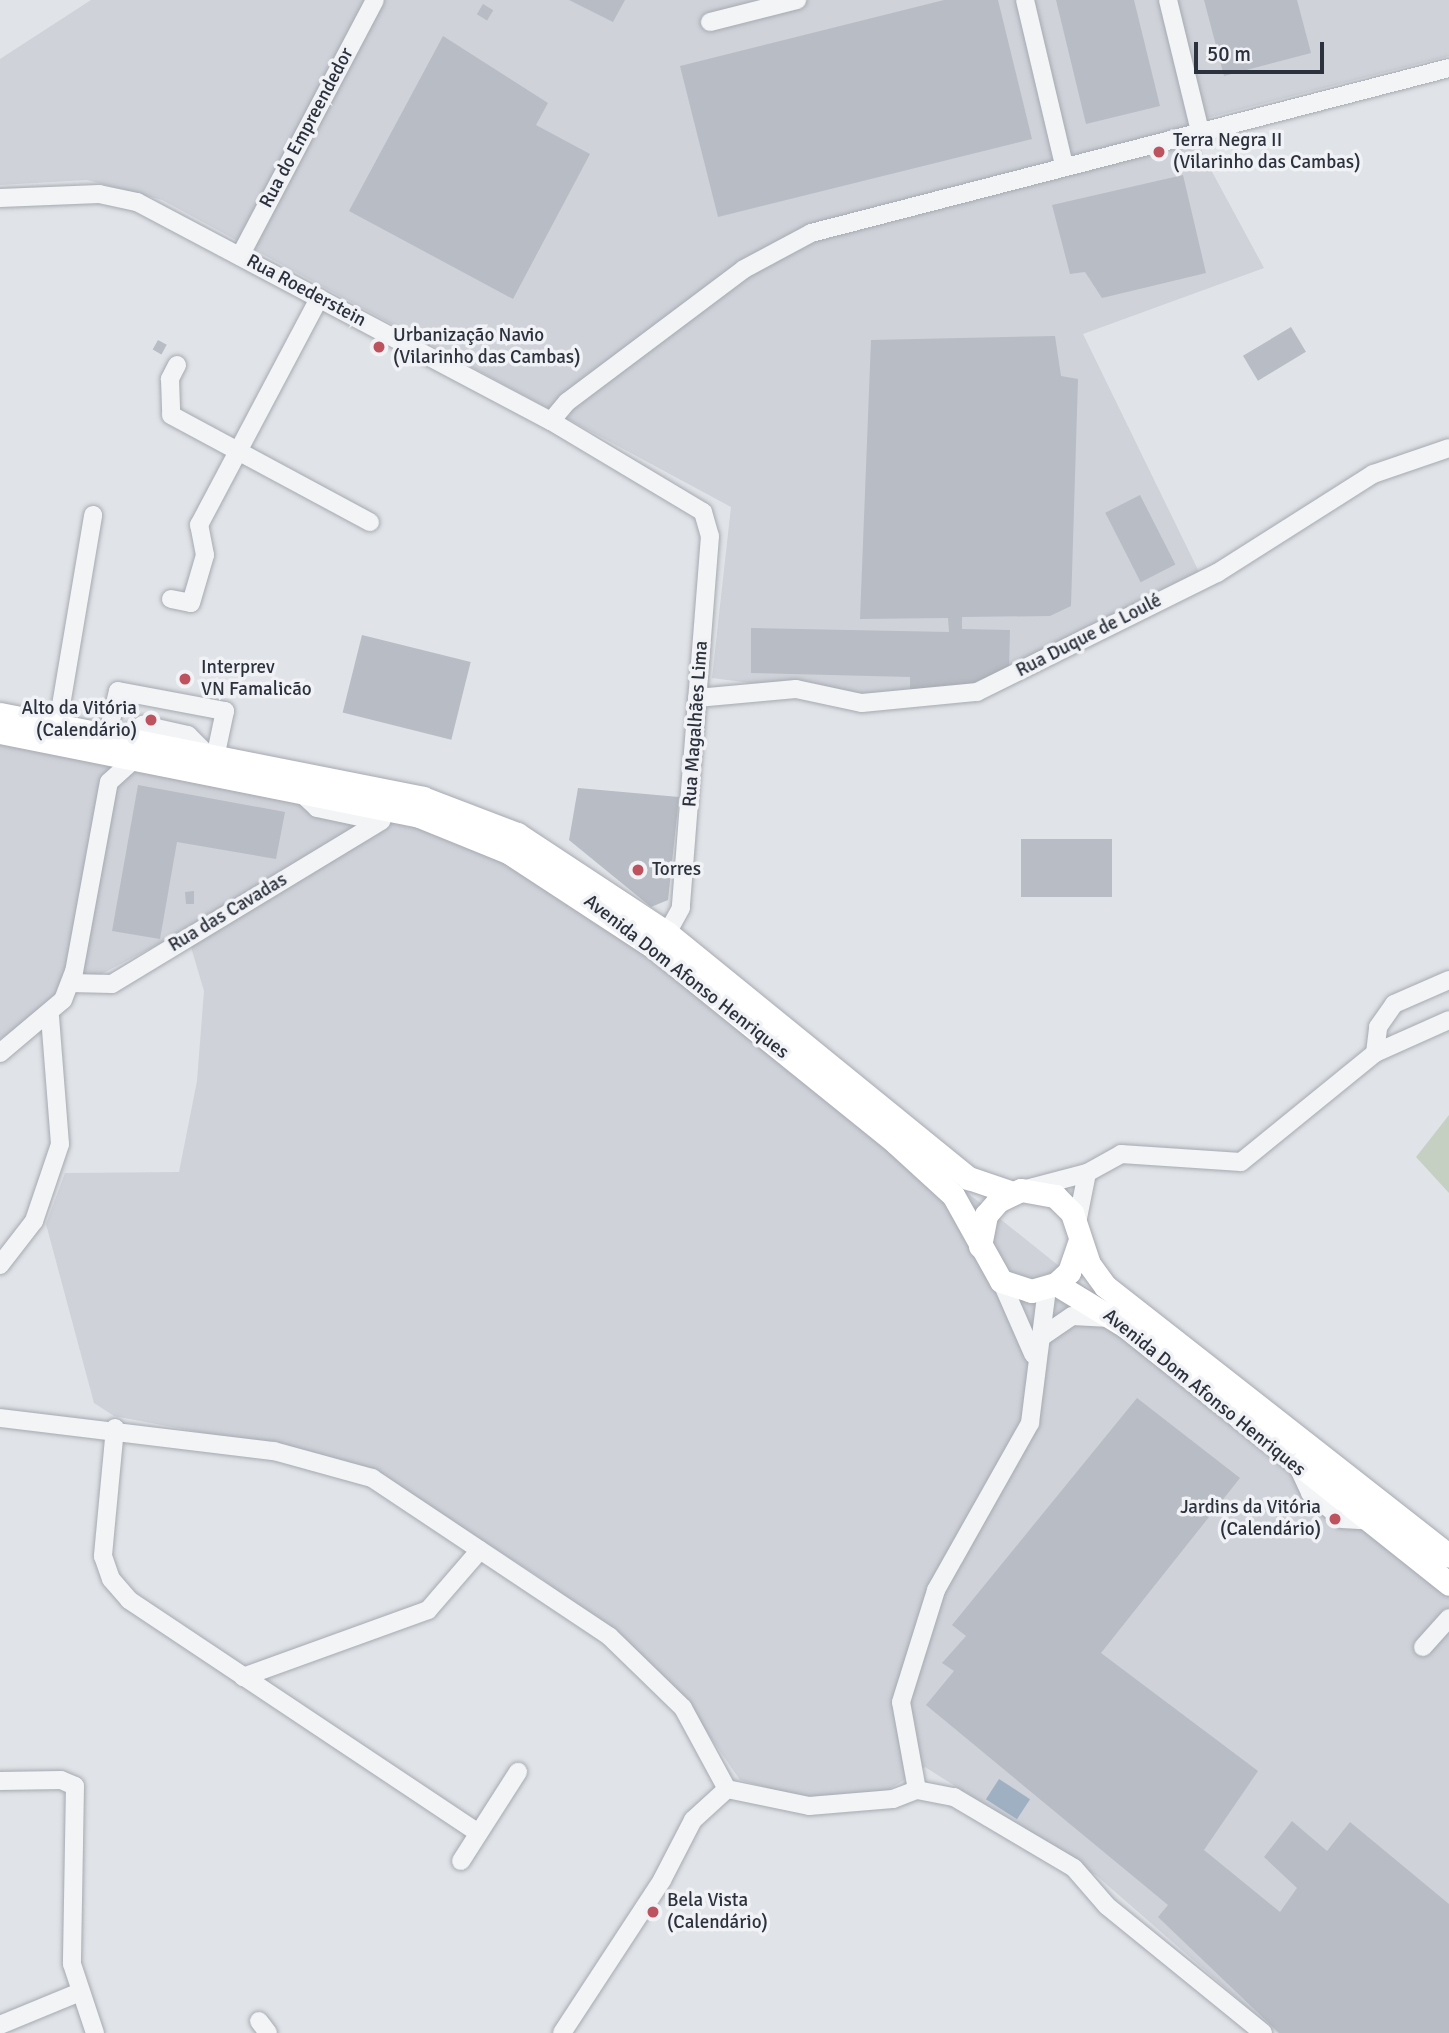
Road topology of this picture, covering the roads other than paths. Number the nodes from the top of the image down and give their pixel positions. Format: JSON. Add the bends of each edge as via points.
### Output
{"nodes":[{"id":1,"x":375,"y":0,"type":"edge"},
{"id":2,"x":797,"y":0,"type":"edge"},
{"id":3,"x":1025,"y":0,"type":"edge"},
{"id":4,"x":1168,"y":0,"type":"edge"},
{"id":5,"x":710,"y":22,"type":"dead end"},
{"id":6,"x":1449,"y":68,"type":"edge"},
{"id":7,"x":1200,"y":131,"type":"junction"},
{"id":8,"x":1064,"y":165,"type":"junction"},
{"id":9,"x":0,"y":198,"type":"edge"},
{"id":10,"x":240,"y":256,"type":"junction"},
{"id":11,"x":319,"y":298,"type":"junction"},
{"id":12,"x":177,"y":365,"type":"dead end"},
{"id":13,"x":551,"y":421,"type":"junction"},
{"id":14,"x":236,"y":445,"type":"junction"},
{"id":15,"x":1449,"y":448,"type":"edge"},
{"id":16,"x":703,"y":512,"type":"joint"},
{"id":17,"x":93,"y":515,"type":"dead end"},
{"id":18,"x":370,"y":522,"type":"dead end"},
{"id":19,"x":171,"y":599,"type":"dead end"},
{"id":20,"x":698,"y":698,"type":"junction"},
{"id":21,"x":0,"y":713,"type":"edge"},
{"id":22,"x":58,"y":723,"type":"junction"},
{"id":23,"x":0,"y":732,"type":"edge"},
{"id":24,"x":108,"y":739,"type":"junction"},
{"id":25,"x":210,"y":752,"type":"junction"},
{"id":26,"x":137,"y":757,"type":"junction"},
{"id":27,"x":109,"y":782,"type":"junction"},
{"id":28,"x":383,"y":815,"type":"junction"},
{"id":29,"x":667,"y":933,"type":"junction"},
{"id":30,"x":1449,"y":980,"type":"edge"},
{"id":31,"x":70,"y":983,"type":"junction"},
{"id":32,"x":50,"y":1016,"type":"junction"},
{"id":33,"x":1449,"y":1020,"type":"edge"},
{"id":34,"x":0,"y":1053,"type":"edge"},
{"id":35,"x":1375,"y":1053,"type":"junction"},
{"id":36,"x":1087,"y":1173,"type":"junction"},
{"id":37,"x":1017,"y":1191,"type":"junction"},
{"id":38,"x":1079,"y":1232,"type":"junction"},
{"id":39,"x":980,"y":1249,"type":"junction"},
{"id":40,"x":0,"y":1265,"type":"edge"},
{"id":41,"x":1001,"y":1281,"type":"junction"},
{"id":42,"x":1051,"y":1286,"type":"junction"},
{"id":43,"x":1114,"y":1318,"type":"junction"},
{"id":44,"x":1036,"y":1349,"type":"junction"},
{"id":45,"x":0,"y":1418,"type":"edge"},
{"id":46,"x":115,"y":1428,"type":"junction"},
{"id":47,"x":480,"y":1550,"type":"junction"},
{"id":48,"x":1449,"y":1556,"type":"edge"},
{"id":49,"x":1449,"y":1584,"type":"edge"},
{"id":50,"x":1449,"y":1618,"type":"edge"},
{"id":51,"x":1423,"y":1647,"type":"dead end"},
{"id":52,"x":243,"y":1677,"type":"junction"},
{"id":53,"x":518,"y":1772,"type":"dead end"},
{"id":54,"x":0,"y":1781,"type":"edge"},
{"id":55,"x":727,"y":1789,"type":"junction"},
{"id":56,"x":917,"y":1790,"type":"junction"},
{"id":57,"x":478,"y":1833,"type":"junction"},
{"id":58,"x":461,"y":1861,"type":"dead end"},
{"id":59,"x":80,"y":1992,"type":"junction"},
{"id":60,"x":0,"y":2025,"type":"edge"},
{"id":61,"x":95,"y":2033,"type":"edge"},
{"id":62,"x":562,"y":2033,"type":"edge"},
{"id":63,"x":1264,"y":2033,"type":"edge"}],
"edges":[{"from":1,"to":10,"type":"street","name":"Rua do Empreendedor"},
{"from":2,"to":5,"type":"street"},
{"from":3,"to":8,"type":"street"},
{"from":4,"to":7,"type":"street"},
{"from":6,"to":7,"type":"street"},
{"from":7,"to":8,"type":"street"},
{"from":8,"to":13,"type":"street","via":[[811,233],[775,250],[567,402]]},
{"from":9,"to":10,"type":"street","name":"Rua Roederstein","via":[[99,194],[137,202]]},
{"from":10,"to":11,"type":"street","name":"Rua Roederstein"},
{"from":11,"to":13,"type":"street","name":"Rua Roederstein"},
{"from":11,"to":14,"type":"street"},
{"from":12,"to":14,"type":"street","via":[[170,379],[171,415]]},
{"from":13,"to":16,"type":"street","name":"Rua Roederstein"},
{"from":14,"to":18,"type":"street"},
{"from":14,"to":19,"type":"street","via":[[199,525],[205,555],[191,603]]},
{"from":15,"to":20,"type":"street","name":"Rua Duque de Loulé","via":[[1373,474],[1217,573],[977,692],[862,704],[796,689]]},
{"from":16,"to":20,"type":"street","name":"Rua Magalhães Lima","via":[[710,536]]},
{"from":17,"to":22,"type":"street"},
{"from":20,"to":29,"type":"street","name":"Rua Magalhães Lima","via":[[681,908]]},
{"from":21,"to":22,"type":"main road","name":"Avenida Dom Afonso Henriques"},
{"from":22,"to":24,"type":"main road","name":"Avenida Dom Afonso Henriques"},
{"from":23,"to":24,"type":"main road","name":"Avenida Dom Afonso Henriques"},
{"from":24,"to":25,"type":"main road","name":"Avenida Dom Afonso Henriques"},
{"from":24,"to":25,"type":"street","via":[[118,691],[225,711]]},
{"from":24,"to":26,"type":"main road","name":"Avenida Dom Afonso Henriques"},
{"from":24,"to":27,"type":"street"},
{"from":25,"to":29,"type":"main road","name":"Avenida Dom Afonso Henriques","via":[[423,797],[474,815],[570,865]]},
{"from":26,"to":27,"type":"street"},
{"from":26,"to":28,"type":"main road","name":"Avenida Dom Afonso Henriques","via":[[299,789]]},
{"from":27,"to":31,"type":"street"},
{"from":28,"to":31,"type":"street","name":"Rua das Cavadas","via":[[112,984]]},
{"from":28,"to":39,"type":"main road","name":"Avenida Dom Afonso Henriques","via":[[508,852],[625,926],[896,1143],[953,1195]]},
{"from":29,"to":37,"type":"main road","name":"Avenida Dom Afonso Henriques","via":[[969,1178]]},
{"from":30,"to":35,"type":"street","via":[[1394,1004],[1378,1027]]},
{"from":31,"to":32,"type":"street"},
{"from":32,"to":34,"type":"street"},
{"from":32,"to":40,"type":"street","via":[[60,1144],[34,1221]]},
{"from":33,"to":35,"type":"street"},
{"from":35,"to":36,"type":"street","via":[[1241,1163],[1121,1154]]},
{"from":36,"to":37,"type":"street"},
{"from":36,"to":38,"type":"street"},
{"from":37,"to":38,"type":"main road","name":"Avenida Dom Afonso Henriques","via":[[1055,1196]]},
{"from":37,"to":39,"type":"main road","via":[[986,1215]]},
{"from":38,"to":42,"type":"main road","via":[[1069,1272]]},
{"from":38,"to":48,"type":"main road","name":"Avenida Dom Afonso Henriques","via":[[1105,1286],[1132,1311]]},
{"from":39,"to":41,"type":"main road","name":"Avenida Dom Afonso Henriques"},
{"from":41,"to":42,"type":"main road","name":"Avenida Dom Afonso Henriques","via":[[1015,1289]]},
{"from":41,"to":44,"type":"street"},
{"from":42,"to":43,"type":"main road","name":"Avenida Dom Afonso Henriques"},
{"from":42,"to":44,"type":"street"},
{"from":43,"to":44,"type":"street","via":[[1072,1316]]},
{"from":43,"to":49,"type":"main road","name":"Avenida Dom Afonso Henriques"},
{"from":44,"to":56,"type":"street","via":[[1030,1423],[936,1590],[901,1702]]},
{"from":45,"to":46,"type":"street"},
{"from":46,"to":47,"type":"street","via":[[329,1463],[408,1497]]},
{"from":46,"to":52,"type":"street","via":[[103,1556],[111,1579],[129,1600]]},
{"from":47,"to":52,"type":"street","via":[[428,1610]]},
{"from":47,"to":55,"type":"street","via":[[609,1636],[683,1708]]},
{"from":50,"to":51,"type":"street"},
{"from":52,"to":57,"type":"street"},
{"from":53,"to":57,"type":"street"},
{"from":54,"to":59,"type":"street","via":[[61,1780],[75,1786],[72,1964]]},
{"from":55,"to":56,"type":"street","via":[[809,1806],[893,1798]]},
{"from":55,"to":62,"type":"street","via":[[693,1820],[662,1880]]},
{"from":56,"to":63,"type":"street","via":[[954,1797],[1074,1868],[1107,1906]]},
{"from":57,"to":58,"type":"street"},
{"from":59,"to":60,"type":"street"},
{"from":59,"to":61,"type":"street"}]}
